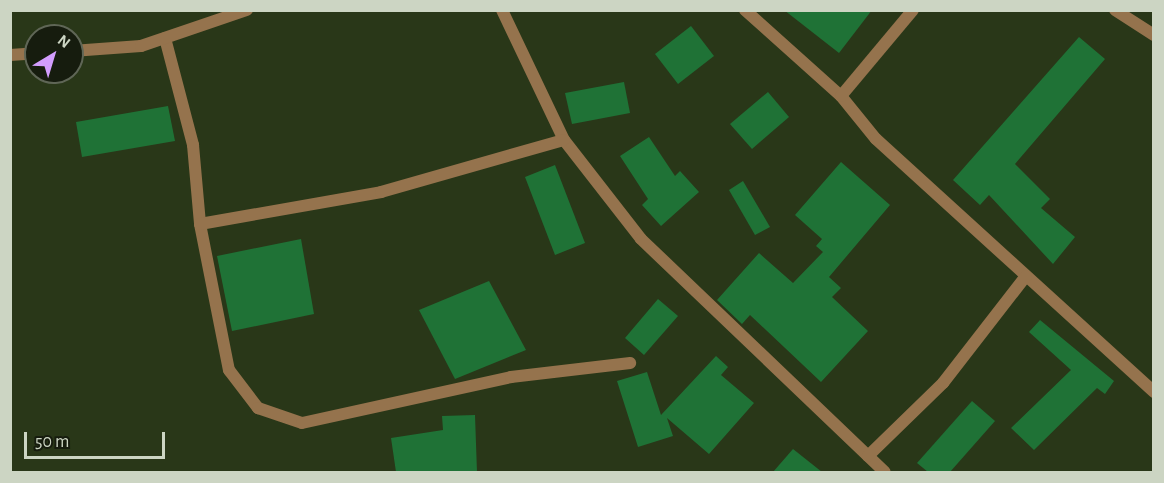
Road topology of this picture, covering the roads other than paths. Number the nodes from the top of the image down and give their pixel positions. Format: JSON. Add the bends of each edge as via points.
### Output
{"nodes":[{"id":1,"x":247,"y":10,"type":"edge"},
{"id":2,"x":502,"y":10,"type":"edge"},
{"id":3,"x":745,"y":10,"type":"edge"},
{"id":4,"x":913,"y":10,"type":"edge"},
{"id":5,"x":1115,"y":10,"type":"edge"},
{"id":6,"x":1154,"y":36,"type":"edge"},
{"id":7,"x":165,"y":38,"type":"junction"},
{"id":8,"x":84,"y":50,"type":"edge"},
{"id":9,"x":841,"y":96,"type":"junction"},
{"id":10,"x":564,"y":140,"type":"junction"},
{"id":11,"x":200,"y":224,"type":"junction"},
{"id":12,"x":1026,"y":276,"type":"junction"},
{"id":13,"x":630,"y":363,"type":"dead end"},
{"id":14,"x":1154,"y":392,"type":"edge"},
{"id":15,"x":868,"y":456,"type":"junction"},
{"id":16,"x":885,"y":472,"type":"edge"}],
"edges":[{"from":1,"to":7,"type":"street"},
{"from":2,"to":10,"type":"street"},
{"from":3,"to":9,"type":"street"},
{"from":4,"to":9,"type":"street"},
{"from":5,"to":6,"type":"street"},
{"from":7,"to":8,"type":"street","via":[[141,46]]},
{"from":7,"to":11,"type":"street","via":[[193,145]]},
{"from":9,"to":12,"type":"street","via":[[876,139]]},
{"from":10,"to":11,"type":"street","via":[[381,192]]},
{"from":10,"to":15,"type":"street","via":[[640,239]]},
{"from":11,"to":13,"type":"street","via":[[229,370],[258,408],[302,423],[511,377]]},
{"from":12,"to":14,"type":"street"},
{"from":12,"to":15,"type":"street","via":[[943,383]]},
{"from":15,"to":16,"type":"street"}]}
